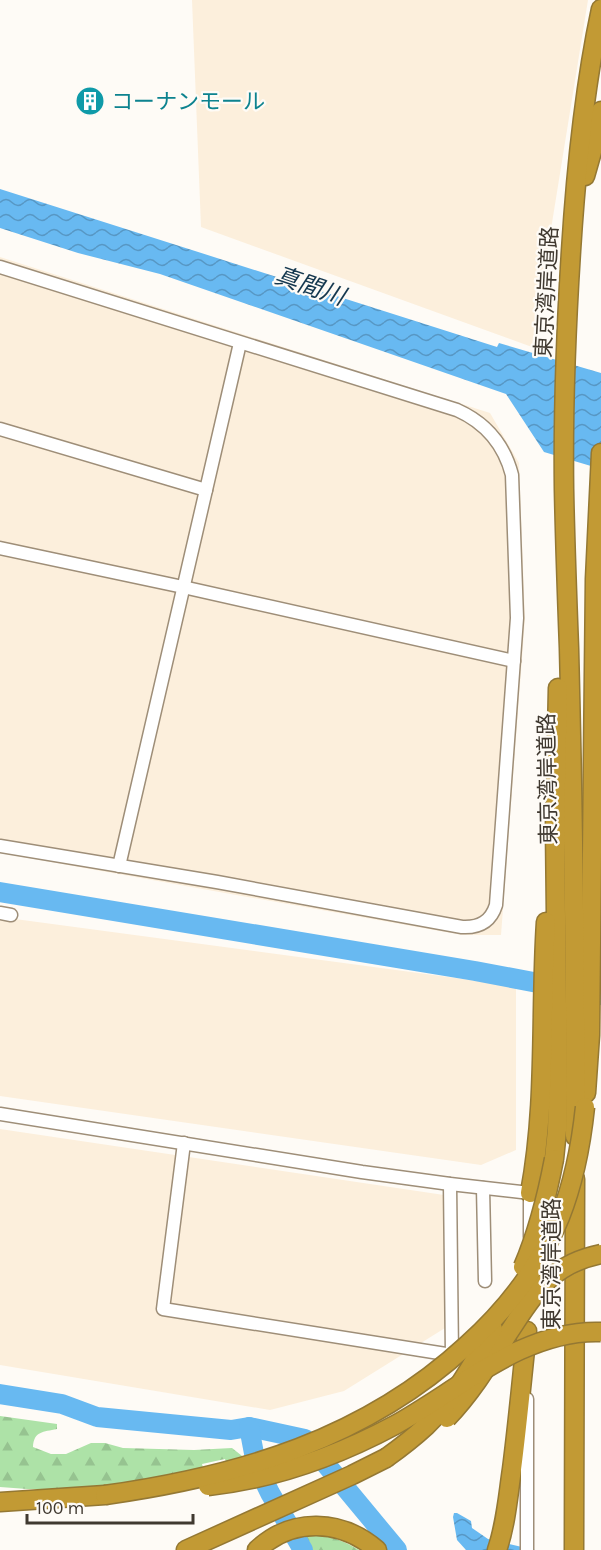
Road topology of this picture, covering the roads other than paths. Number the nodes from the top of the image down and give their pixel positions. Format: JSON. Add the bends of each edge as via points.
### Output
{"nodes":[{"id":1,"x":601,"y":9,"type":"edge"},
{"id":2,"x":601,"y":111,"type":"edge"},
{"id":3,"x":573,"y":218,"type":"junction"},
{"id":4,"x":0,"y":267,"type":"edge"},
{"id":5,"x":240,"y":343,"type":"junction"},
{"id":6,"x":0,"y":429,"type":"edge"},
{"id":7,"x":601,"y":453,"type":"edge"},
{"id":8,"x":564,"y":488,"type":"junction"},
{"id":9,"x":206,"y":489,"type":"junction"},
{"id":10,"x":0,"y":548,"type":"edge"},
{"id":11,"x":183,"y":587,"type":"junction"},
{"id":12,"x":514,"y":661,"type":"junction"},
{"id":13,"x":0,"y":846,"type":"edge"},
{"id":14,"x":119,"y":866,"type":"junction"},
{"id":15,"x":559,"y":1038,"type":"junction"},
{"id":16,"x":0,"y":1114,"type":"edge"},
{"id":17,"x":184,"y":1143,"type":"junction"},
{"id":18,"x":575,"y":1169,"type":"junction"},
{"id":19,"x":450,"y":1184,"type":"junction"},
{"id":20,"x":483,"y":1188,"type":"junction"},
{"id":21,"x":530,"y":1193,"type":"junction"},
{"id":22,"x":601,"y":1254,"type":"edge"},
{"id":23,"x":485,"y":1281,"type":"dead end"},
{"id":24,"x":527,"y":1332,"type":"junction"},
{"id":25,"x":601,"y":1332,"type":"edge"},
{"id":26,"x":386,"y":1458,"type":"junction"},
{"id":27,"x":105,"y":1495,"type":"junction"},
{"id":28,"x":0,"y":1502,"type":"edge"},
{"id":29,"x":574,"y":1544,"type":"edge"},
{"id":30,"x":500,"y":1545,"type":"edge"},
{"id":31,"x":186,"y":1550,"type":"edge"},
{"id":32,"x":257,"y":1550,"type":"edge"},
{"id":33,"x":377,"y":1550,"type":"edge"},
{"id":34,"x":527,"y":1550,"type":"edge"}],
"edges":[{"from":1,"to":3,"type":"highway","name":"東京湾岸道路","via":[[584,106]]},
{"from":2,"to":3,"type":"highway"},
{"from":3,"to":8,"type":"highway","name":"東京湾岸道路"},
{"from":4,"to":5,"type":"street"},
{"from":5,"to":9,"type":"street"},
{"from":5,"to":12,"type":"street","via":[[457,410],[493,435],[509,464],[513,487],[517,618]]},
{"from":6,"to":9,"type":"street"},
{"from":7,"to":18,"type":"highway","bridge":true,"via":[[590,1035],[585,1107]]},
{"from":8,"to":15,"type":"highway","name":"東京湾岸道路","via":[[571,753]]},
{"from":8,"to":15,"type":"highway","via":[[555,828],[545,941]]},
{"from":9,"to":11,"type":"street"},
{"from":10,"to":11,"type":"street"},
{"from":11,"to":12,"type":"street"},
{"from":11,"to":14,"type":"street"},
{"from":12,"to":14,"type":"street","via":[[496,905],[485,923],[462,927]]},
{"from":13,"to":14,"type":"street"},
{"from":15,"to":18,"type":"highway","name":"東京湾岸道路"},
{"from":15,"to":21,"type":"highway"},
{"from":15,"to":26,"type":"highway","bridge":true,"via":[[554,1159],[538,1231],[516,1285],[474,1362],[441,1410]]},
{"from":16,"to":17,"type":"street"},
{"from":17,"to":19,"type":"street"},
{"from":17,"to":19,"type":"street","via":[[163,1309],[452,1355]]},
{"from":18,"to":27,"type":"highway","bridge":true,"via":[[559,1219],[531,1271],[496,1316],[428,1378],[366,1418],[280,1455],[195,1479]]},
{"from":18,"to":29,"type":"highway","name":"東京湾岸道路"},
{"from":19,"to":20,"type":"street"},
{"from":20,"to":21,"type":"street"},
{"from":20,"to":23,"type":"street"},
{"from":21,"to":24,"type":"street"},
{"from":22,"to":26,"type":"highway","bridge":true,"via":[[574,1262],[549,1279],[522,1311],[459,1405],[433,1430]]},
{"from":24,"to":30,"type":"highway"},
{"from":24,"to":34,"type":"street"},
{"from":25,"to":27,"type":"highway","bridge":true,"via":[[567,1335],[534,1345],[373,1436],[323,1458],[220,1485]]},
{"from":26,"to":31,"type":"highway"},
{"from":27,"to":28,"type":"highway"},
{"from":32,"to":33,"type":"highway","via":[[273,1537],[297,1528],[324,1526],[354,1534]]}]}
